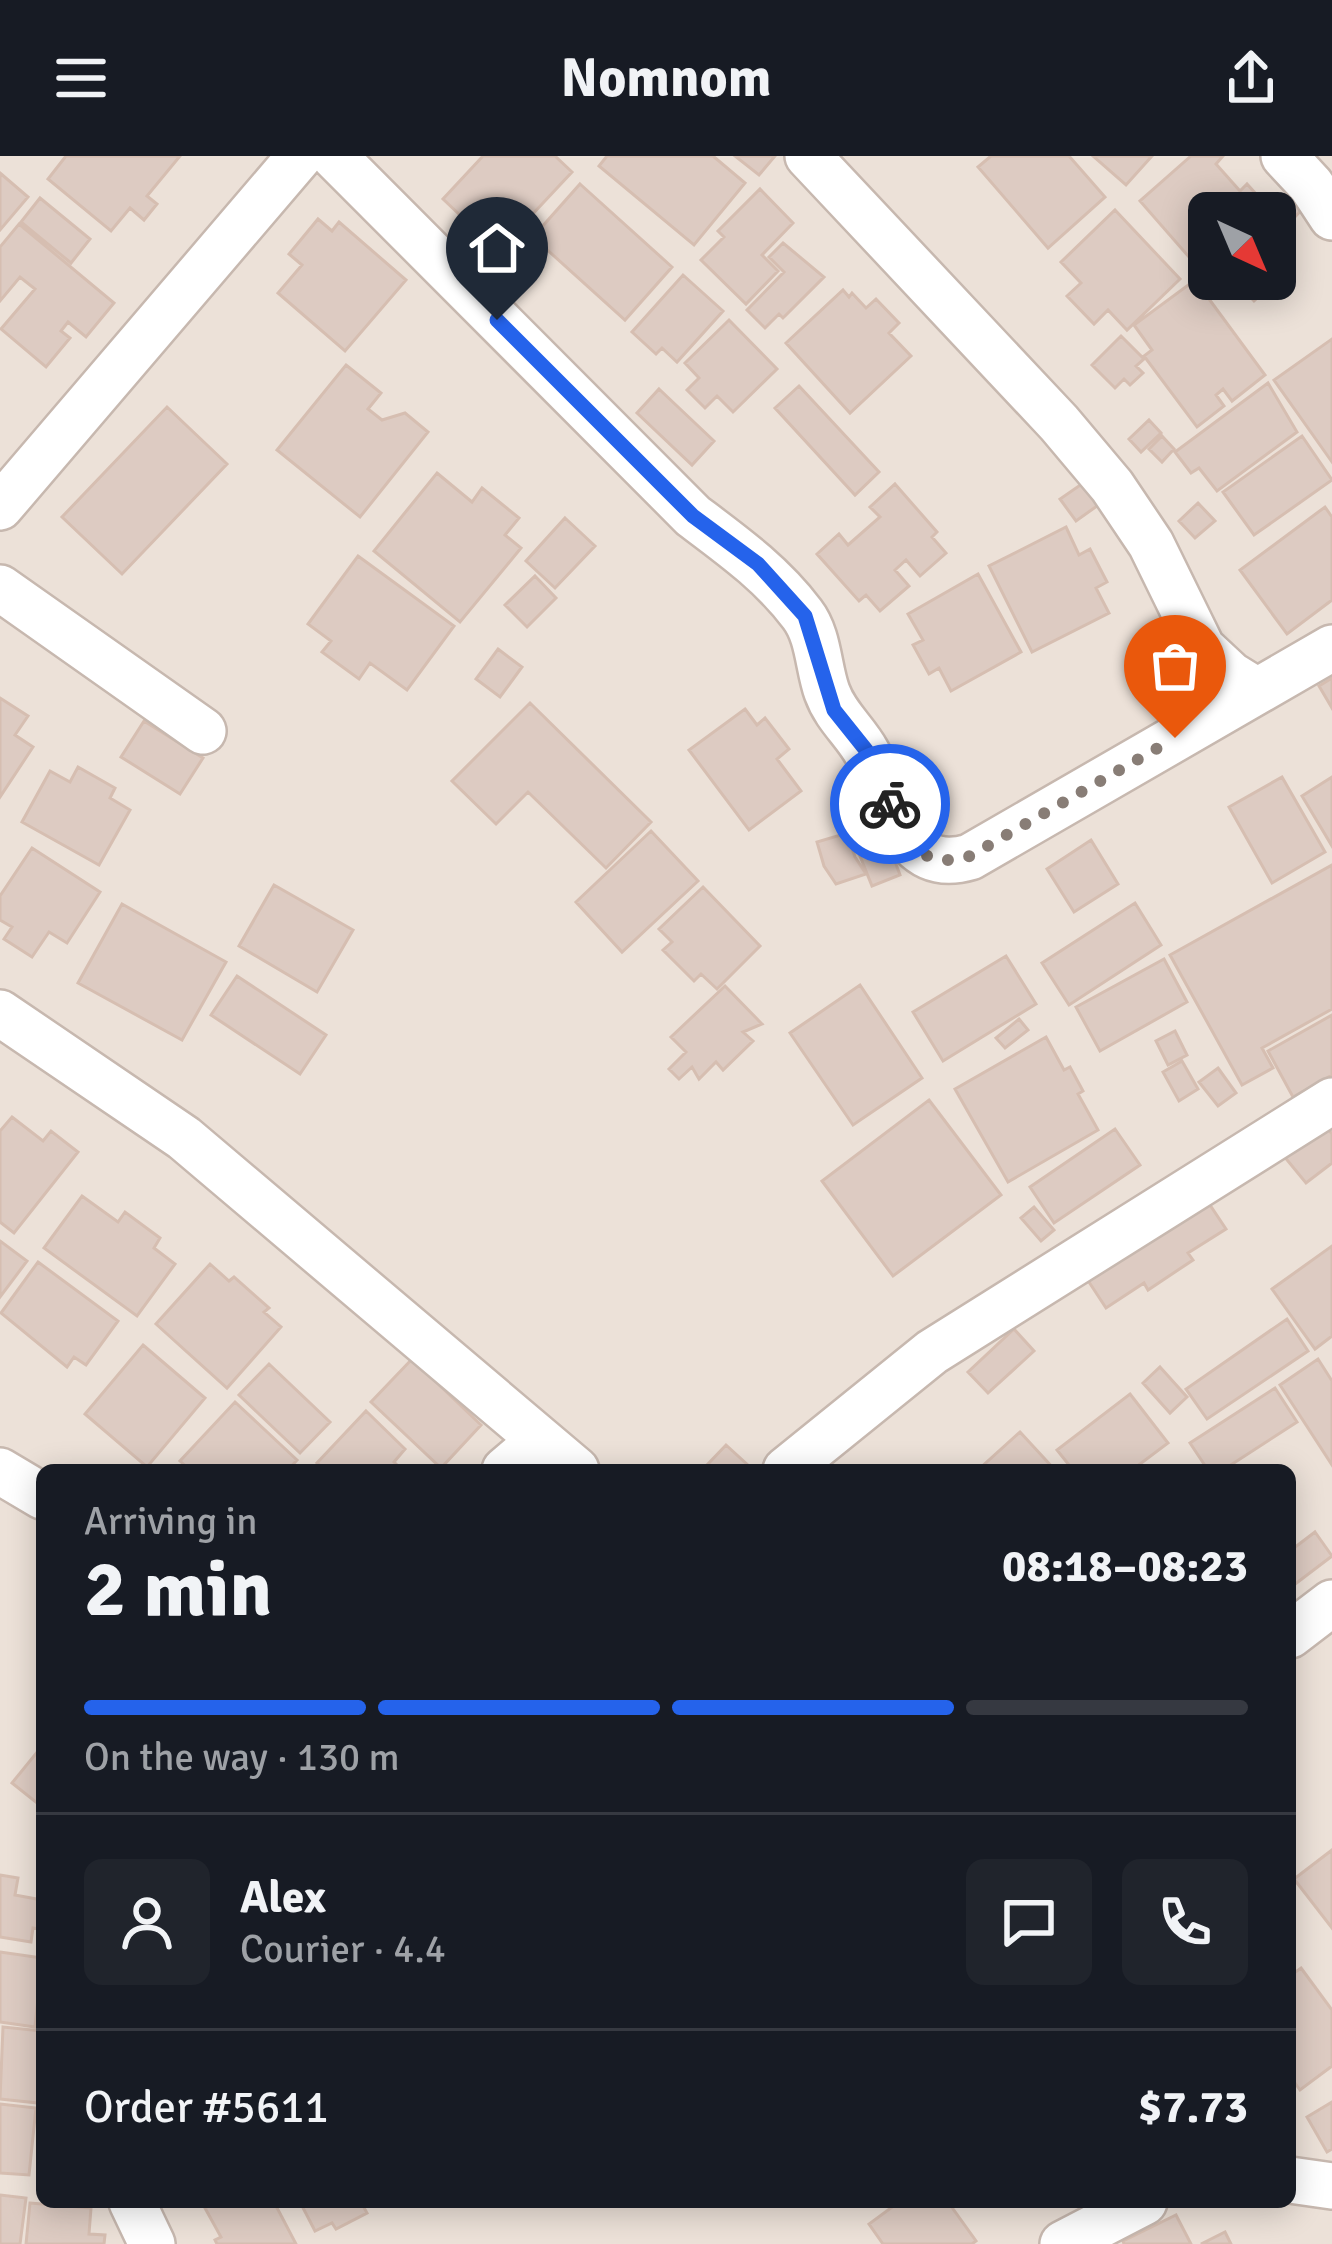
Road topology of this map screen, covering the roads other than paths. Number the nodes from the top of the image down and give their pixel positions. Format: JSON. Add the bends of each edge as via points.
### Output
{"nodes":[{"id":1,"x":300,"y":156,"type":"edge"},
{"id":2,"x":334,"y":156,"type":"edge"},
{"id":3,"x":808,"y":156,"type":"edge"},
{"id":4,"x":1284,"y":156,"type":"edge"},
{"id":5,"x":1332,"y":217,"type":"edge"},
{"id":6,"x":0,"y":507,"type":"edge"},
{"id":7,"x":0,"y":587,"type":"edge"},
{"id":8,"x":1332,"y":648,"type":"edge"},
{"id":9,"x":1257,"y":691,"type":"junction"},
{"id":10,"x":203,"y":731,"type":"dead end"},
{"id":11,"x":0,"y":1013,"type":"edge"},
{"id":12,"x":1332,"y":1101,"type":"edge"},
{"id":13,"x":539,"y":1441,"type":"junction"},
{"id":14,"x":512,"y":1464,"type":"edge"},
{"id":15,"x":569,"y":1464,"type":"edge"},
{"id":16,"x":793,"y":1464,"type":"edge"},
{"id":17,"x":0,"y":1471,"type":"edge"},
{"id":18,"x":36,"y":1492,"type":"edge"},
{"id":19,"x":1332,"y":1603,"type":"edge"},
{"id":20,"x":1296,"y":1630,"type":"edge"},
{"id":21,"x":1296,"y":2181,"type":"edge"},
{"id":22,"x":1332,"y":2186,"type":"edge"},
{"id":23,"x":135,"y":2208,"type":"edge"},
{"id":24,"x":1135,"y":2208,"type":"edge"},
{"id":25,"x":1086,"y":2239,"type":"edge"},
{"id":26,"x":152,"y":2244,"type":"edge"}],
"edges":[{"from":1,"to":6,"type":"street"},
{"from":2,"to":9,"type":"street","via":[[693,516],[758,564],[805,616],[834,710],[866,750],[901,828],[934,861],[970,856]]},
{"from":3,"to":9,"type":"street","via":[[1060,423],[1151,544],[1202,648]]},
{"from":4,"to":5,"type":"street"},
{"from":7,"to":10,"type":"street"},
{"from":8,"to":9,"type":"street"},
{"from":11,"to":13,"type":"street","via":[[184,1138]]},
{"from":12,"to":16,"type":"street","via":[[932,1352]]},
{"from":13,"to":14,"type":"street"},
{"from":13,"to":15,"type":"street"},
{"from":17,"to":18,"type":"street"},
{"from":19,"to":20,"type":"street"},
{"from":21,"to":22,"type":"street"},
{"from":23,"to":26,"type":"street"},
{"from":24,"to":25,"type":"street"}]}
